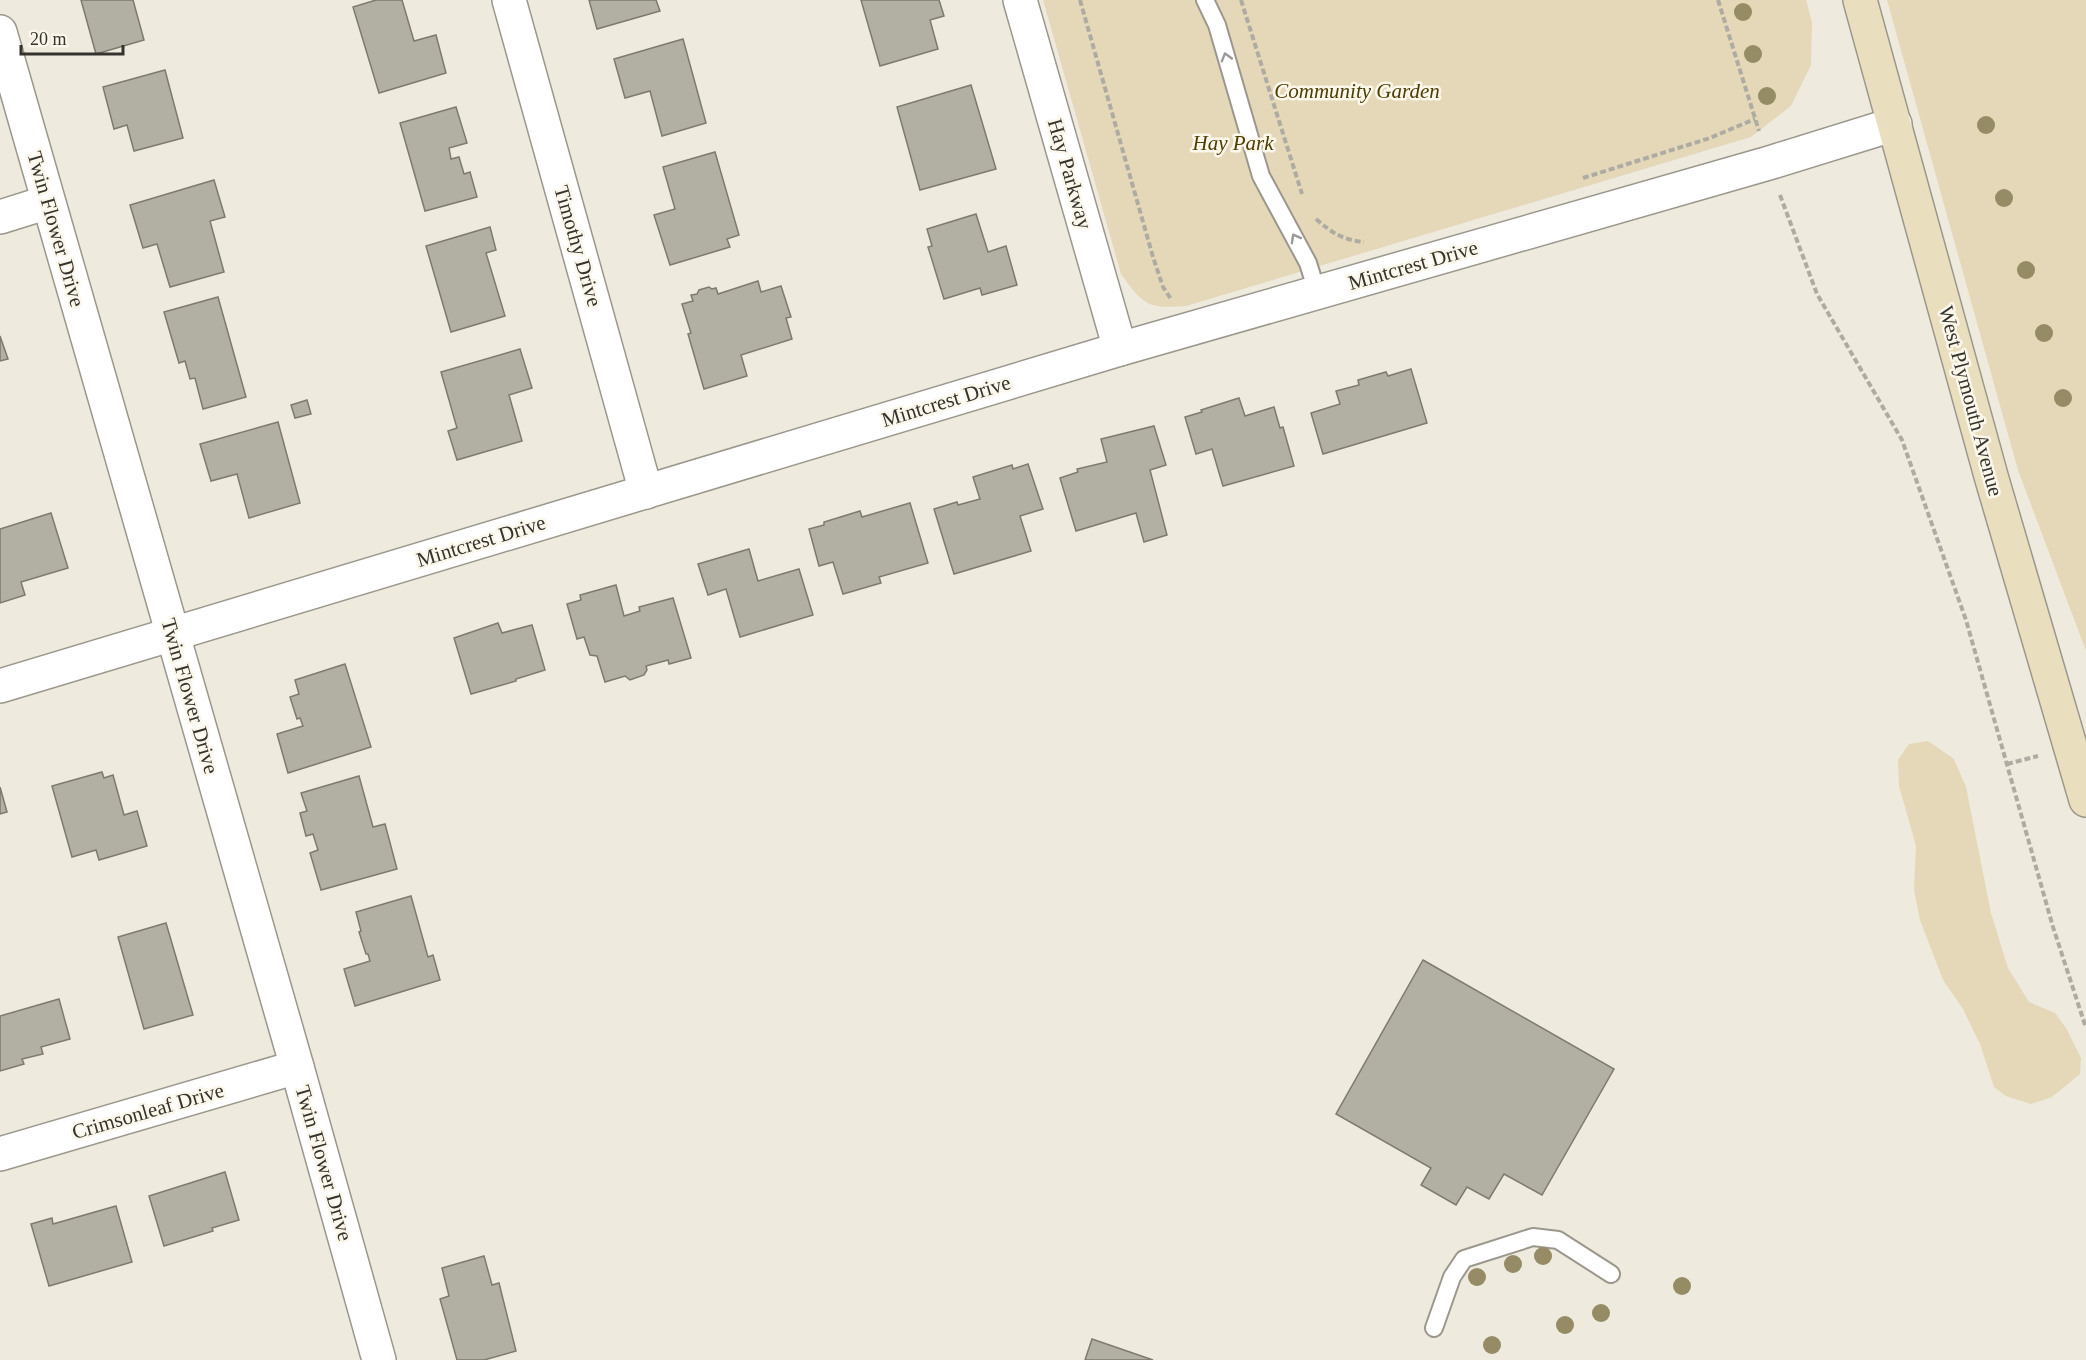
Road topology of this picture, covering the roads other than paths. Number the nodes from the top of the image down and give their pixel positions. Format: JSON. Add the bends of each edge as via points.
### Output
{"nodes":[{"id":1,"x":508,"y":0,"type":"edge"},
{"id":2,"x":1020,"y":0,"type":"edge"},
{"id":3,"x":1205,"y":0,"type":"edge"},
{"id":4,"x":1860,"y":0,"type":"edge"},
{"id":5,"x":0,"y":32,"type":"edge"},
{"id":6,"x":1895,"y":124,"type":"junction"},
{"id":7,"x":48,"y":202,"type":"junction"},
{"id":8,"x":0,"y":218,"type":"edge"},
{"id":9,"x":1317,"y":292,"type":"junction"},
{"id":10,"x":1120,"y":349,"type":"junction"},
{"id":11,"x":646,"y":492,"type":"junction"},
{"id":12,"x":172,"y":634,"type":"junction"},
{"id":13,"x":0,"y":686,"type":"edge"},
{"id":14,"x":2086,"y":800,"type":"edge"},
{"id":15,"x":297,"y":1067,"type":"junction"},
{"id":16,"x":0,"y":1154,"type":"edge"},
{"id":17,"x":1611,"y":1274,"type":"dead end"},
{"id":18,"x":1434,"y":1328,"type":"dead end"},
{"id":19,"x":379,"y":1360,"type":"edge"}],
"edges":[{"from":1,"to":11,"type":"street","name":"Timothy Drive"},
{"from":2,"to":10,"type":"street","name":"Hay Parkway"},
{"from":9,"to":3,"type":"lane","one_way":true,"via":[[1308,263],[1261,176],[1217,25]]},
{"from":4,"to":6,"type":"main road","name":"West Plymouth Avenue"},
{"from":5,"to":7,"type":"street","name":"Twin Flower Drive"},
{"from":6,"to":9,"type":"street","name":"Mintcrest Drive"},
{"from":6,"to":14,"type":"main road","name":"West Plymouth Avenue","via":[[1991,476]]},
{"from":7,"to":8,"type":"street"},
{"from":7,"to":12,"type":"street","name":"Twin Flower Drive"},
{"from":9,"to":10,"type":"street","name":"Mintcrest Drive"},
{"from":10,"to":11,"type":"street","name":"Mintcrest Drive"},
{"from":11,"to":12,"type":"street","name":"Mintcrest Drive"},
{"from":12,"to":13,"type":"street","name":"Mintcrest Drive"},
{"from":12,"to":15,"type":"street","name":"Twin Flower Drive"},
{"from":15,"to":16,"type":"street","name":"Crimsonleaf Drive"},
{"from":15,"to":19,"type":"street","name":"Twin Flower Drive"},
{"from":17,"to":18,"type":"lane","via":[[1558,1240],[1533,1237],[1464,1258],[1452,1277]]}]}
